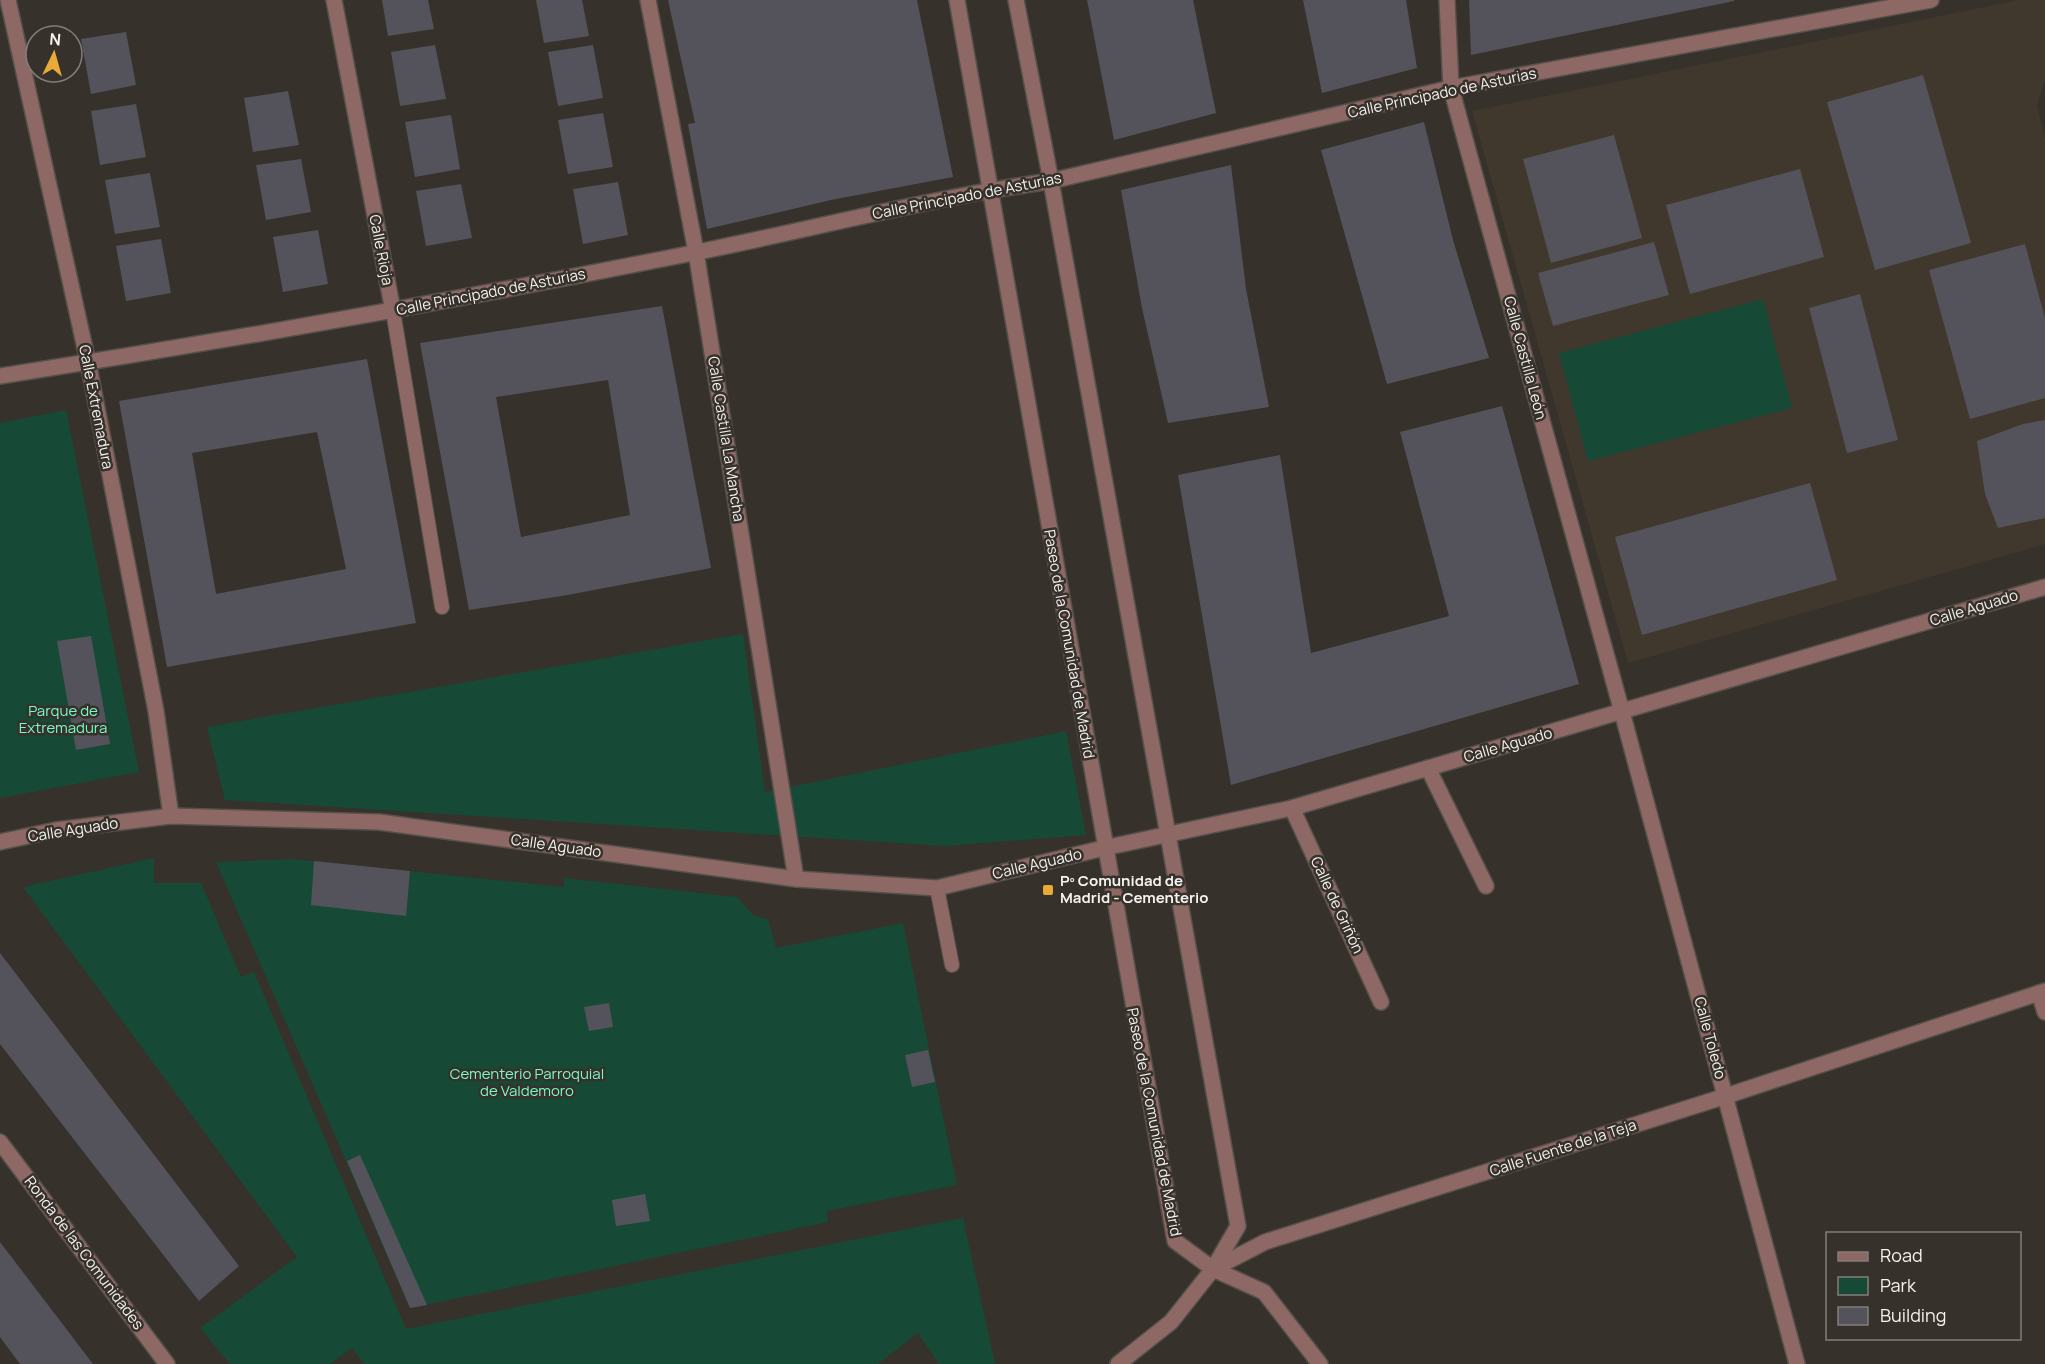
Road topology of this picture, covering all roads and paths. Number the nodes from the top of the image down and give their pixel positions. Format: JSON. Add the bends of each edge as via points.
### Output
{"nodes":[{"id":1,"x":8,"y":0,"type":"edge"},
{"id":2,"x":334,"y":0,"type":"edge"},
{"id":3,"x":648,"y":0,"type":"edge"},
{"id":4,"x":957,"y":0,"type":"edge"},
{"id":5,"x":1016,"y":0,"type":"edge"},
{"id":6,"x":1447,"y":0,"type":"edge"},
{"id":7,"x":1931,"y":0,"type":"edge"},
{"id":8,"x":1451,"y":88,"type":"junction"},
{"id":9,"x":1051,"y":181,"type":"junction"},
{"id":10,"x":990,"y":189,"type":"junction"},
{"id":11,"x":696,"y":252,"type":"junction"},
{"id":12,"x":393,"y":311,"type":"junction"},
{"id":13,"x":88,"y":362,"type":"junction"},
{"id":14,"x":0,"y":376,"type":"edge"},
{"id":15,"x":2045,"y":586,"type":"edge"},
{"id":16,"x":442,"y":607,"type":"dead end"},
{"id":17,"x":1622,"y":712,"type":"junction"},
{"id":18,"x":1428,"y":768,"type":"junction"},
{"id":19,"x":1292,"y":808,"type":"junction"},
{"id":20,"x":171,"y":816,"type":"junction"},
{"id":21,"x":1168,"y":836,"type":"junction"},
{"id":22,"x":0,"y":842,"type":"edge"},
{"id":23,"x":1104,"y":848,"type":"junction"},
{"id":24,"x":796,"y":879,"type":"junction"},
{"id":25,"x":1486,"y":886,"type":"dead end"},
{"id":26,"x":937,"y":888,"type":"junction"},
{"id":27,"x":952,"y":965,"type":"dead end"},
{"id":28,"x":2042,"y":992,"type":"edge"},
{"id":29,"x":1382,"y":1002,"type":"dead end"},
{"id":30,"x":2045,"y":1012,"type":"edge"},
{"id":31,"x":1726,"y":1096,"type":"junction"},
{"id":32,"x":0,"y":1142,"type":"edge"},
{"id":33,"x":1213,"y":1269,"type":"junction"},
{"id":34,"x":167,"y":1364,"type":"edge"},
{"id":35,"x":1119,"y":1364,"type":"edge"},
{"id":36,"x":1320,"y":1364,"type":"edge"},
{"id":37,"x":1797,"y":1364,"type":"edge"}],
"edges":[{"from":1,"to":13,"type":"street","name":"Calle Extremadura"},
{"from":2,"to":12,"type":"street","name":"Calle Rioja"},
{"from":3,"to":11,"type":"street","name":"Calle Castilla La Mancha"},
{"from":4,"to":10,"type":"street","name":"Paseo de la Comunidad de Madrid"},
{"from":5,"to":9,"type":"street"},
{"from":6,"to":8,"type":"street","name":"Calle Castilla León"},
{"from":7,"to":8,"type":"street","name":"Calle Principado de Asturias"},
{"from":8,"to":9,"type":"street","name":"Calle Principado de Asturias"},
{"from":8,"to":17,"type":"street","name":"Calle Castilla León"},
{"from":9,"to":10,"type":"street","name":"Calle Principado de Asturias"},
{"from":9,"to":21,"type":"street"},
{"from":10,"to":11,"type":"street","name":"Calle Principado de Asturias"},
{"from":10,"to":23,"type":"street","name":"Paseo de la Comunidad de Madrid"},
{"from":11,"to":12,"type":"street","name":"Calle Principado de Asturias"},
{"from":11,"to":24,"type":"street","name":"Calle Castilla La Mancha"},
{"from":12,"to":13,"type":"street","name":"Calle Principado de Asturias"},
{"from":12,"to":16,"type":"lane","name":"Calle Rioja"},
{"from":13,"to":14,"type":"street","name":"Calle Principado de Asturias"},
{"from":13,"to":20,"type":"street","name":"Calle Extremadura","via":[[156,711]]},
{"from":15,"to":17,"type":"street","name":"Calle Aguado"},
{"from":17,"to":18,"type":"street","name":"Calle Aguado"},
{"from":17,"to":31,"type":"street","name":"Calle Toledo"},
{"from":18,"to":19,"type":"street","name":"Calle Aguado"},
{"from":18,"to":25,"type":"street"},
{"from":19,"to":21,"type":"street","name":"Calle Aguado"},
{"from":19,"to":29,"type":"street","name":"Calle de Griñón"},
{"from":20,"to":22,"type":"street","name":"Calle Aguado","via":[[56,830]]},
{"from":20,"to":24,"type":"street","name":"Calle Aguado","via":[[379,822]]},
{"from":21,"to":23,"type":"street","name":"Calle Aguado"},
{"from":21,"to":33,"type":"street","via":[[1238,1227]]},
{"from":23,"to":26,"type":"street","name":"Calle Aguado"},
{"from":23,"to":33,"type":"street","name":"Paseo de la Comunidad de Madrid","via":[[1175,1241]]},
{"from":24,"to":26,"type":"street","name":"Calle Aguado"},
{"from":26,"to":27,"type":"lane"},
{"from":28,"to":30,"type":"street"},
{"from":28,"to":31,"type":"street","name":"Calle Fuente de la Teja"},
{"from":31,"to":33,"type":"street","name":"Calle Fuente de la Teja","via":[[1265,1242]]},
{"from":31,"to":37,"type":"street","name":"Calle Toledo"},
{"from":32,"to":34,"type":"street","name":"Ronda de las Comunidades"},
{"from":33,"to":35,"type":"street","name":"Calle Fuente de la Teja","via":[[1171,1322]]},
{"from":33,"to":36,"type":"street","name":"Paseo de la Comunidad de Madrid","via":[[1264,1292]]}]}
